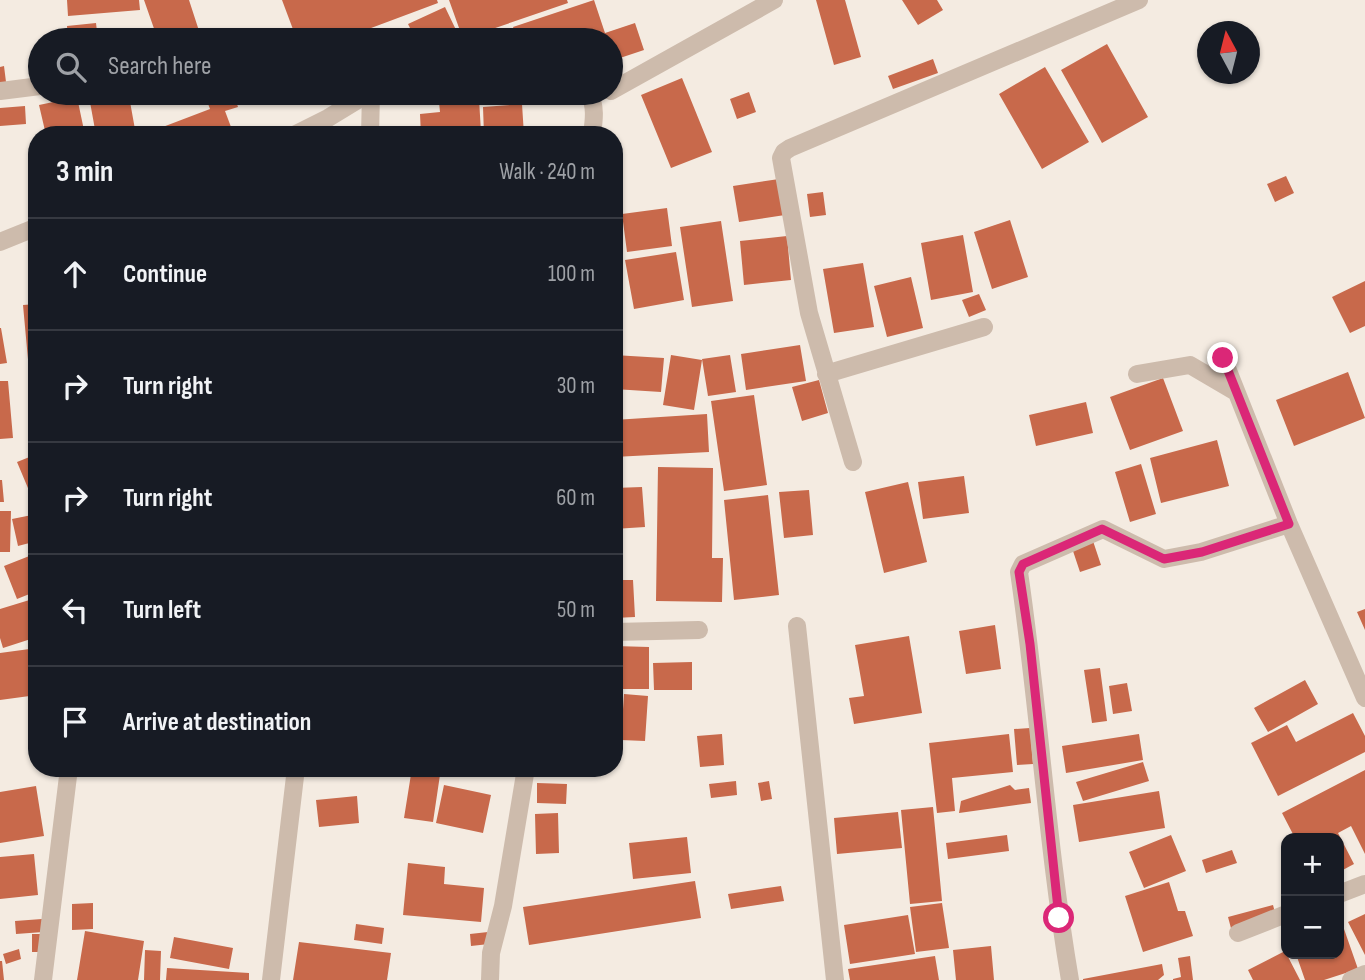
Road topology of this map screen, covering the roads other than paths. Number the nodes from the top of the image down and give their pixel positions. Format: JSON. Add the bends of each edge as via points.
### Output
{"nodes":[{"id":1,"x":774,"y":0,"type":"edge"},
{"id":2,"x":1139,"y":0,"type":"edge"},
{"id":3,"x":623,"y":82,"type":"edge"},
{"id":4,"x":28,"y":87,"type":"edge"},
{"id":5,"x":0,"y":90,"type":"edge"},
{"id":6,"x":350,"y":105,"type":"edge"},
{"id":7,"x":370,"y":105,"type":"edge"},
{"id":8,"x":597,"y":105,"type":"edge"},
{"id":9,"x":312,"y":126,"type":"edge"},
{"id":10,"x":370,"y":126,"type":"edge"},
{"id":11,"x":593,"y":126,"type":"edge"},
{"id":12,"x":28,"y":231,"type":"edge"},
{"id":13,"x":0,"y":242,"type":"edge"},
{"id":14,"x":984,"y":327,"type":"dead end"},
{"id":15,"x":1223,"y":358,"type":"dead end"},
{"id":16,"x":826,"y":374,"type":"junction"},
{"id":17,"x":1138,"y":374,"type":"dead end"},
{"id":18,"x":1236,"y":391,"type":"junction"},
{"id":19,"x":853,"y":462,"type":"dead end"},
{"id":20,"x":1289,"y":524,"type":"junction"},
{"id":21,"x":797,"y":626,"type":"dead end"},
{"id":22,"x":699,"y":630,"type":"dead end"},
{"id":23,"x":623,"y":632,"type":"edge"},
{"id":24,"x":1365,"y":698,"type":"edge"},
{"id":25,"x":68,"y":777,"type":"edge"},
{"id":26,"x":295,"y":777,"type":"edge"},
{"id":27,"x":524,"y":777,"type":"edge"},
{"id":28,"x":1365,"y":884,"type":"edge"},
{"id":29,"x":1344,"y":892,"type":"edge"},
{"id":30,"x":1281,"y":917,"type":"edge"},
{"id":31,"x":1238,"y":933,"type":"dead end"},
{"id":32,"x":1365,"y":974,"type":"edge"},
{"id":33,"x":43,"y":980,"type":"edge"},
{"id":34,"x":271,"y":980,"type":"edge"},
{"id":35,"x":490,"y":980,"type":"edge"},
{"id":36,"x":835,"y":980,"type":"edge"},
{"id":37,"x":1070,"y":980,"type":"edge"},
{"id":38,"x":1351,"y":980,"type":"edge"}],
"edges":[{"from":1,"to":3,"type":"street"},
{"from":2,"to":16,"type":"street","via":[[785,152],[780,158],[809,313]]},
{"from":4,"to":5,"type":"street"},
{"from":6,"to":9,"type":"street"},
{"from":7,"to":10,"type":"street"},
{"from":8,"to":11,"type":"street"},
{"from":12,"to":13,"type":"street"},
{"from":14,"to":16,"type":"street"},
{"from":15,"to":18,"type":"street"},
{"from":16,"to":19,"type":"street"},
{"from":17,"to":18,"type":"street","via":[[1190,366]]},
{"from":18,"to":20,"type":"street"},
{"from":20,"to":24,"type":"street"},
{"from":20,"to":37,"type":"street","via":[[1202,552],[1164,559],[1102,529],[1023,564],[1019,572]]},
{"from":21,"to":36,"type":"street"},
{"from":22,"to":23,"type":"street"},
{"from":25,"to":33,"type":"street"},
{"from":26,"to":34,"type":"street"},
{"from":27,"to":35,"type":"street","via":[[491,953]]},
{"from":28,"to":29,"type":"street"},
{"from":30,"to":31,"type":"street"},
{"from":32,"to":38,"type":"street"}]}
